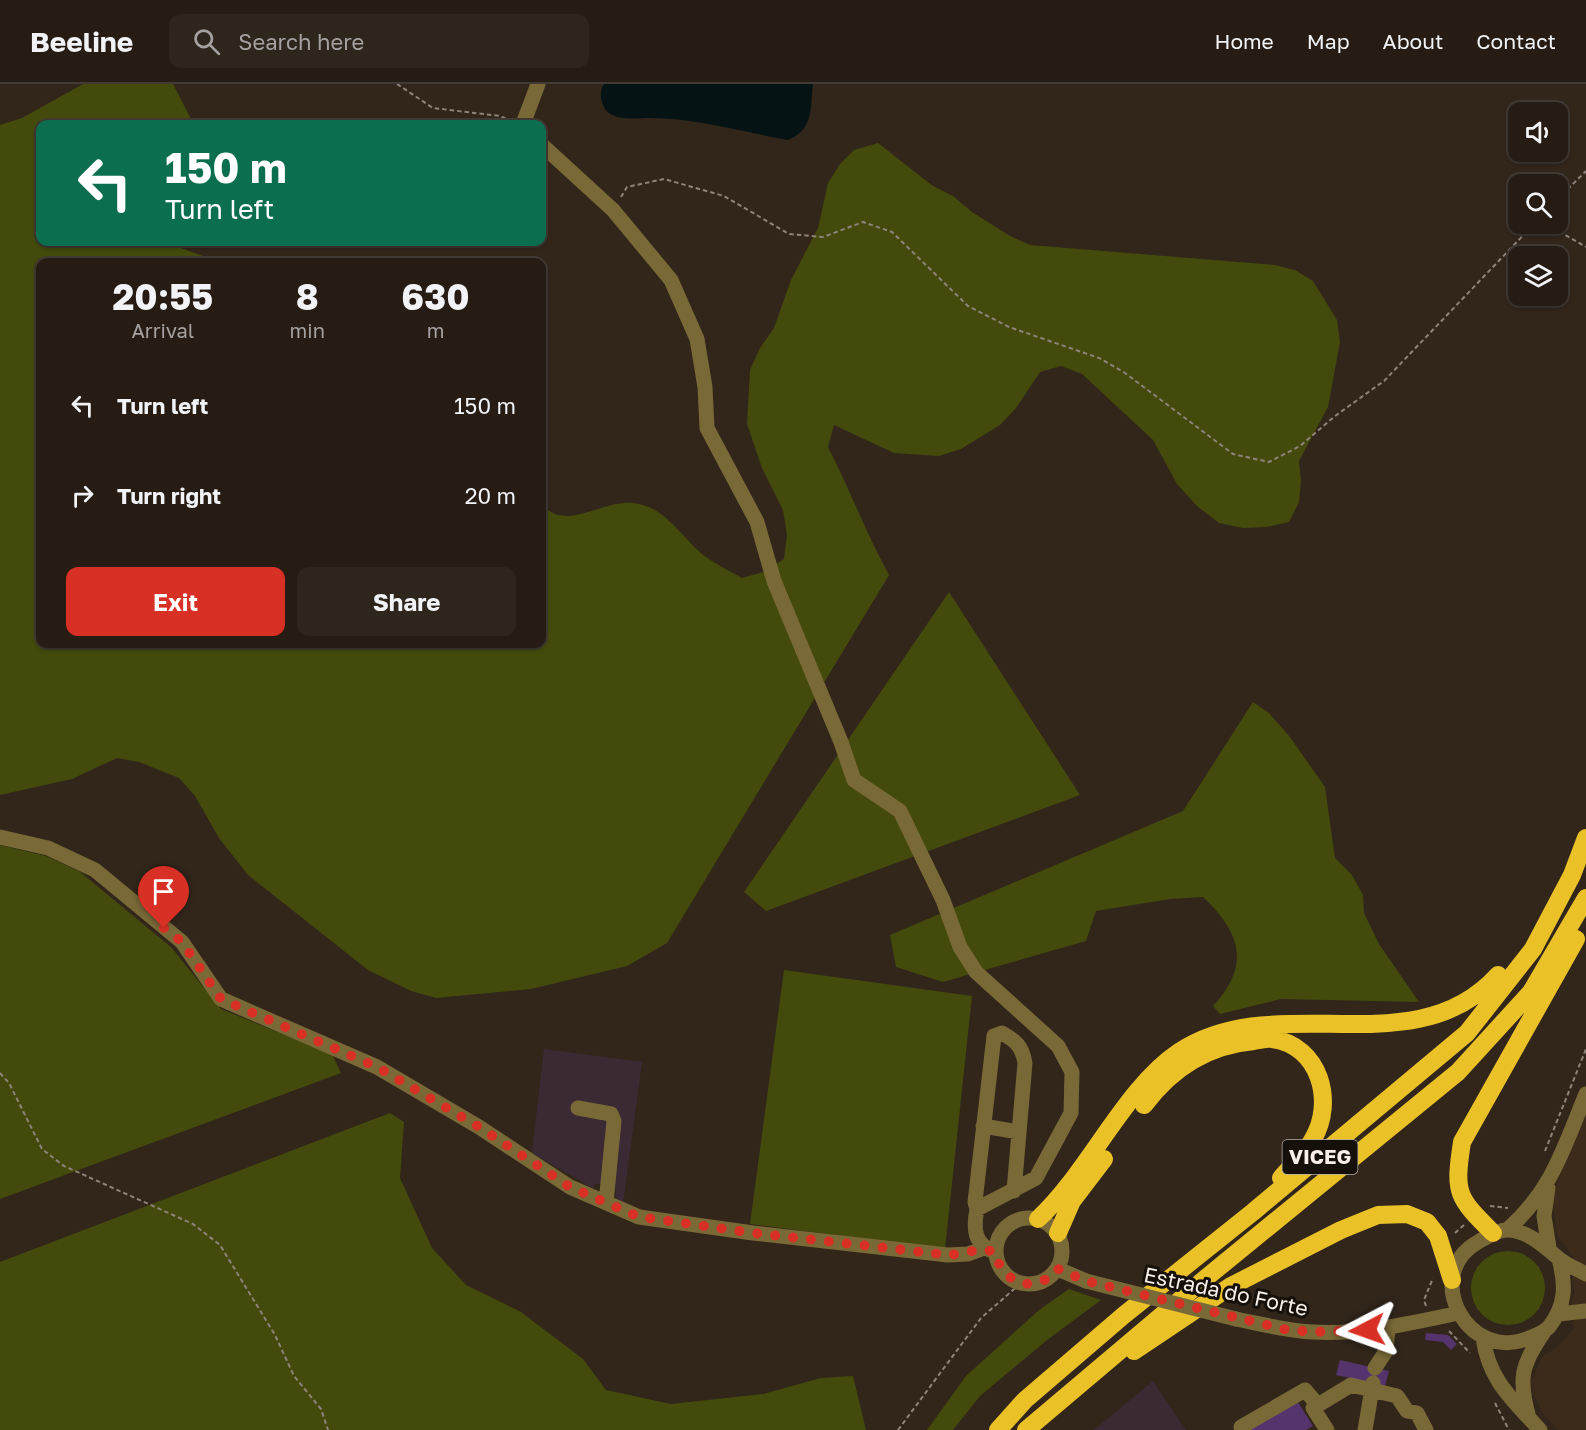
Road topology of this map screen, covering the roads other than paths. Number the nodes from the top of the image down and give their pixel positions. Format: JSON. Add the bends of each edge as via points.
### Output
{"nodes":[{"id":1,"x":538,"y":84,"type":"edge"},
{"id":2,"x":524,"y":120,"type":"edge"},
{"id":3,"x":546,"y":149,"type":"edge"},
{"id":4,"x":0,"y":837,"type":"edge"},
{"id":5,"x":1586,"y":838,"type":"edge"},
{"id":6,"x":1572,"y":875,"type":"junction"},
{"id":7,"x":1586,"y":898,"type":"edge"},
{"id":8,"x":1586,"y":913,"type":"edge"},
{"id":9,"x":1586,"y":1094,"type":"edge"},
{"id":10,"x":578,"y":1108,"type":"dead end"},
{"id":11,"x":983,"y":1126,"type":"junction"},
{"id":12,"x":1019,"y":1132,"type":"junction"},
{"id":13,"x":1550,"y":1182,"type":"junction"},
{"id":14,"x":1014,"y":1191,"type":"junction"},
{"id":15,"x":606,"y":1203,"type":"junction"},
{"id":16,"x":977,"y":1209,"type":"junction"},
{"id":17,"x":1253,"y":1212,"type":"junction"},
{"id":18,"x":1038,"y":1219,"type":"junction"},
{"id":19,"x":1500,"y":1231,"type":"junction"},
{"id":20,"x":1058,"y":1233,"type":"junction"},
{"id":21,"x":990,"y":1250,"type":"junction"},
{"id":22,"x":1554,"y":1254,"type":"junction"},
{"id":23,"x":1058,"y":1269,"type":"junction"},
{"id":24,"x":1586,"y":1274,"type":"edge"},
{"id":25,"x":1452,"y":1280,"type":"junction"},
{"id":26,"x":1586,"y":1311,"type":"edge"},
{"id":27,"x":1459,"y":1313,"type":"junction"},
{"id":28,"x":1559,"y":1314,"type":"junction"},
{"id":29,"x":1388,"y":1328,"type":"junction"},
{"id":30,"x":1544,"y":1332,"type":"junction"},
{"id":31,"x":1483,"y":1338,"type":"junction"},
{"id":32,"x":1373,"y":1381,"type":"junction"},
{"id":33,"x":1318,"y":1405,"type":"junction"},
{"id":34,"x":1529,"y":1418,"type":"junction"},
{"id":35,"x":1031,"y":1424,"type":"edge"},
{"id":36,"x":1241,"y":1427,"type":"dead end"},
{"id":37,"x":998,"y":1430,"type":"edge"},
{"id":38,"x":1327,"y":1430,"type":"edge"},
{"id":39,"x":1365,"y":1430,"type":"edge"},
{"id":40,"x":1426,"y":1430,"type":"edge"},
{"id":41,"x":1540,"y":1430,"type":"edge"}],
"edges":[{"from":1,"to":2,"type":"street"},
{"from":3,"to":14,"type":"street","via":[[614,210],[671,280],[697,339],[707,428],[757,522],[774,581],[854,780],[900,810],[970,964],[1058,1046],[1072,1072],[1071,1113],[1053,1150],[1036,1178]]},
{"from":4,"to":15,"type":"street","via":[[48,848],[95,870],[182,942],[221,999],[377,1067],[570,1187]]},
{"from":5,"to":6,"type":"highway","number":"VICEG"},
{"from":6,"to":17,"type":"highway","number":"VICEG","via":[[1533,949],[1467,1033]]},
{"from":6,"to":18,"type":"highway","via":[[1523,948],[1483,993],[1452,1011],[1411,1023],[1275,1023],[1230,1030],[1180,1051],[1150,1077]]},
{"from":7,"to":35,"type":"highway","number":"VICEG","via":[[1531,992],[1458,1072]]},
{"from":8,"to":19,"type":"highway","via":[[1576,938],[1462,1142],[1456,1179],[1461,1199],[1474,1214]]},
{"from":9,"to":13,"type":"street"},
{"from":10,"to":15,"type":"street","via":[[601,1110],[611,1114],[614,1121]]},
{"from":11,"to":12,"type":"street"},
{"from":11,"to":12,"type":"street","via":[[994,1036],[1002,1033],[1023,1050]]},
{"from":11,"to":16,"type":"street"},
{"from":12,"to":14,"type":"street"},
{"from":13,"to":19,"type":"street","via":[[1530,1210]]},
{"from":13,"to":22,"type":"street","via":[[1544,1216]]},
{"from":14,"to":16,"type":"street"},
{"from":15,"to":21,"type":"street","via":[[639,1217],[753,1233],[948,1255]]},
{"from":16,"to":21,"type":"street","via":[[977,1239]]},
{"from":17,"to":20,"type":"highway","via":[[1313,1139],[1324,1111],[1321,1076],[1298,1049],[1272,1039],[1232,1043],[1188,1061],[1157,1088],[1072,1201]]},
{"from":17,"to":37,"type":"highway","number":"VICEG","via":[[1025,1400]]},
{"from":18,"to":20,"type":"street"},
{"from":18,"to":21,"type":"street","via":[[1028,1217],[1008,1224]]},
{"from":19,"to":22,"type":"street","via":[[1528,1236]]},
{"from":19,"to":25,"type":"street","via":[[1471,1246],[1458,1261]]},
{"from":20,"to":23,"type":"street","via":[[1063,1251]]},
{"from":21,"to":23,"type":"street","via":[[1003,1272],[1020,1284],[1042,1283]]},
{"from":22,"to":24,"type":"street"},
{"from":22,"to":28,"type":"street","via":[[1564,1279]]},
{"from":23,"to":29,"type":"street","name":"Estrada do Forte","bridge":true,"via":[[1086,1281],[1236,1319],[1314,1332]]},
{"from":25,"to":27,"type":"street"},
{"from":25,"to":35,"type":"highway","via":[[1438,1236],[1427,1222],[1407,1214],[1378,1215],[1231,1286]]},
{"from":26,"to":28,"type":"street"},
{"from":27,"to":29,"type":"street","name":"Estrada do Forte"},
{"from":27,"to":31,"type":"street","via":[[1469,1328]]},
{"from":28,"to":30,"type":"street"},
{"from":29,"to":32,"type":"street","via":[[1386,1351]]},
{"from":30,"to":31,"type":"street","via":[[1503,1343]]},
{"from":30,"to":34,"type":"street","via":[[1522,1375]]},
{"from":31,"to":34,"type":"street","via":[[1496,1379]]},
{"from":32,"to":33,"type":"street","via":[[1351,1385]]},
{"from":32,"to":39,"type":"street"},
{"from":32,"to":40,"type":"street","via":[[1397,1396],[1407,1411],[1417,1413]]},
{"from":33,"to":36,"type":"street","via":[[1305,1390]]},
{"from":33,"to":38,"type":"street","via":[[1313,1408]]},
{"from":34,"to":41,"type":"street"}]}
